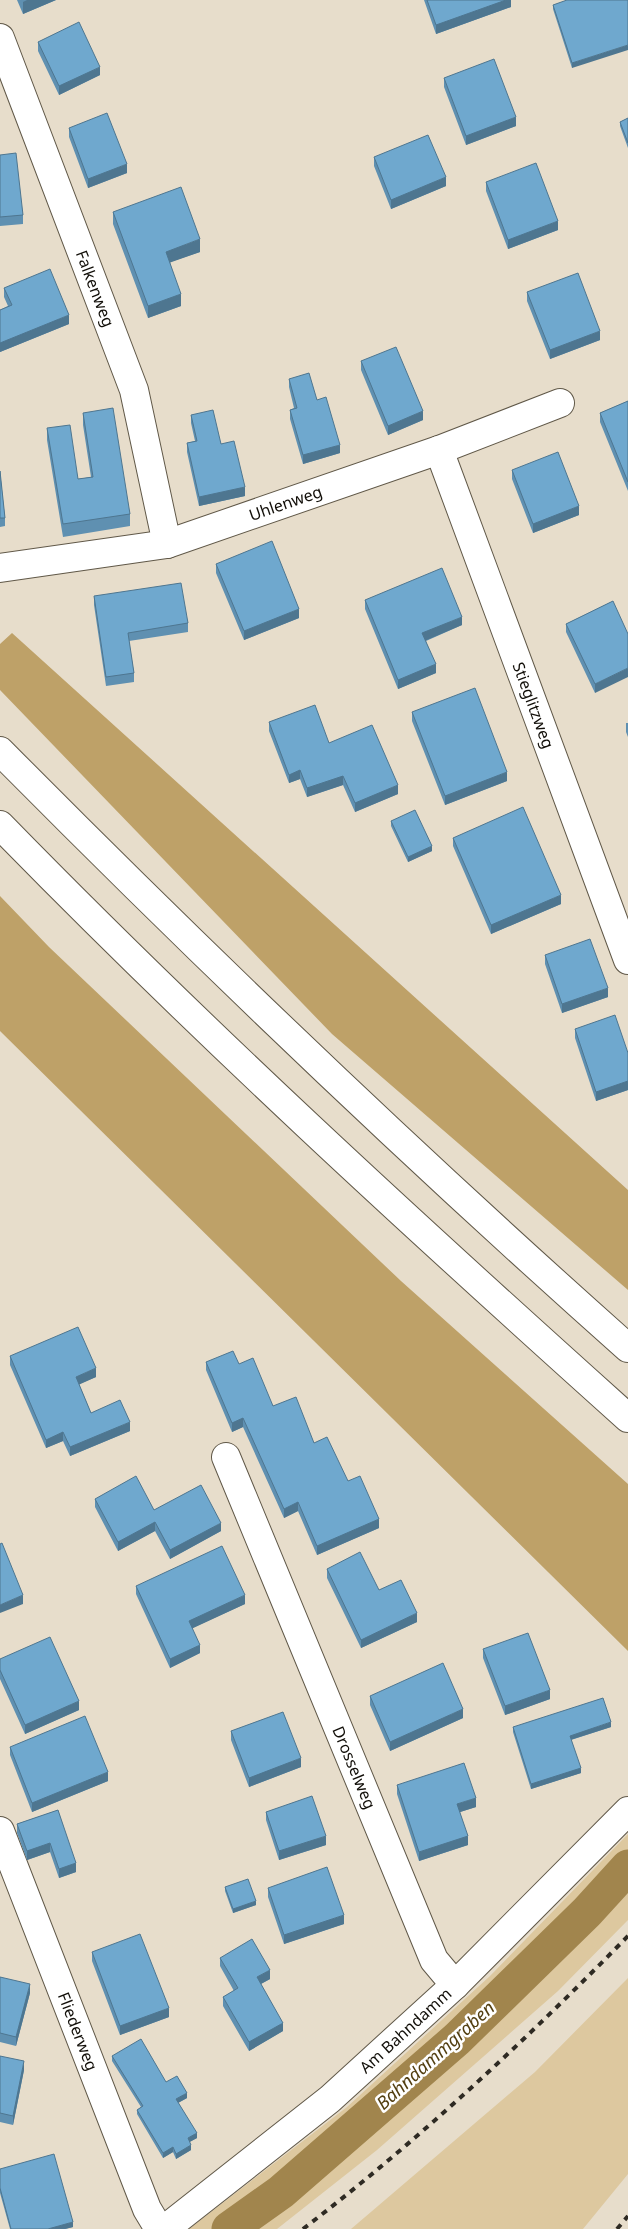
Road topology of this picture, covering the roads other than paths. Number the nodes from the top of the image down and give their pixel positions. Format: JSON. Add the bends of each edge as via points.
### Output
{"nodes":[{"id":1,"x":0,"y":38,"type":"edge"},
{"id":2,"x":560,"y":403,"type":"dead end"},
{"id":3,"x":439,"y":450,"type":"junction"},
{"id":4,"x":167,"y":544,"type":"junction"},
{"id":5,"x":0,"y":568,"type":"edge"},
{"id":6,"x":0,"y":750,"type":"edge"},
{"id":7,"x":0,"y":825,"type":"edge"},
{"id":8,"x":628,"y":960,"type":"edge"},
{"id":9,"x":628,"y":1348,"type":"edge"},
{"id":10,"x":628,"y":1418,"type":"edge"},
{"id":11,"x":226,"y":1456,"type":"dead end"},
{"id":12,"x":628,"y":1812,"type":"edge"},
{"id":13,"x":0,"y":1831,"type":"edge"},
{"id":14,"x":455,"y":1985,"type":"junction"},
{"id":15,"x":160,"y":2229,"type":"edge"},
{"id":16,"x":165,"y":2229,"type":"edge"}],
"edges":[{"from":1,"to":4,"type":"main road","name":"Falkenweg","via":[[134,390]]},
{"from":2,"to":3,"type":"main road","name":"Uhlenweg"},
{"from":3,"to":4,"type":"main road","name":"Uhlenweg"},
{"from":3,"to":8,"type":"main road","name":"Stieglitzweg"},
{"from":4,"to":5,"type":"main road","name":"Uhlenweg"},
{"from":6,"to":9,"type":"main road","via":[[368,1110]]},
{"from":7,"to":10,"type":"main road","via":[[361,1175]]},
{"from":11,"to":14,"type":"main road","name":"Drosselweg","via":[[434,1960]]},
{"from":12,"to":14,"type":"main road","name":"Am Bahndamm"},
{"from":13,"to":15,"type":"main road","name":"Fliederweg","via":[[147,2209]]},
{"from":14,"to":16,"type":"main road","name":"Am Bahndamm","via":[[330,2099]]}]}
